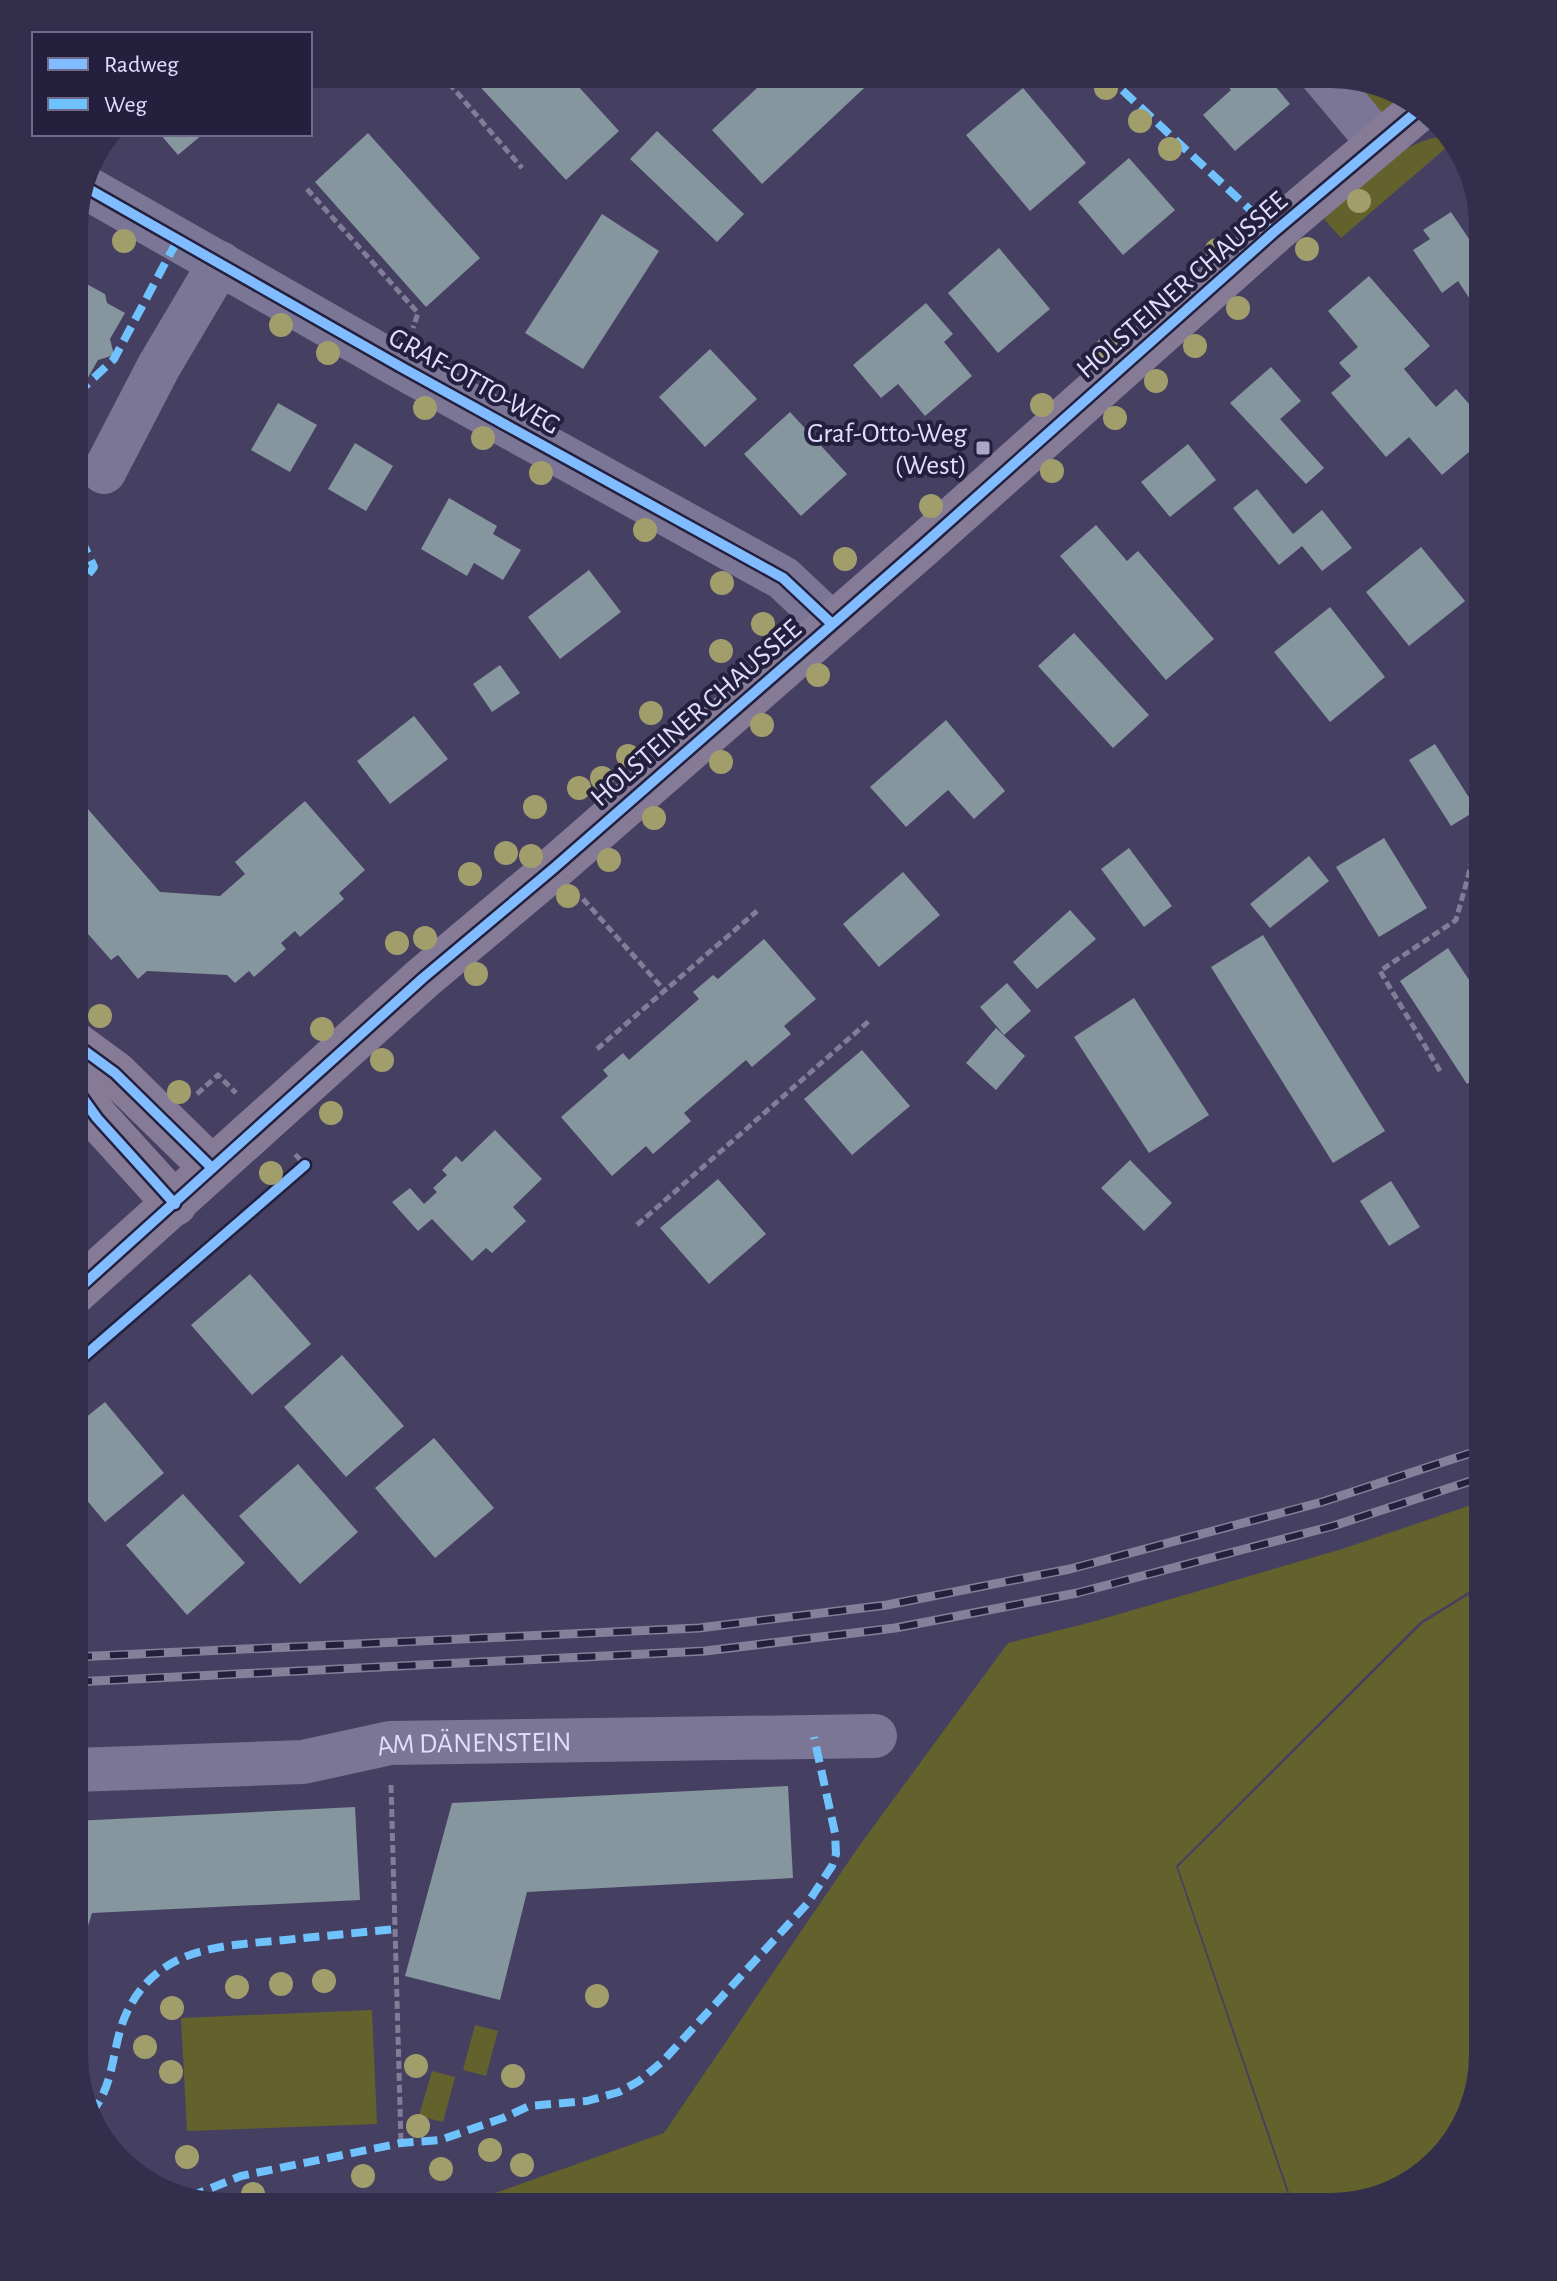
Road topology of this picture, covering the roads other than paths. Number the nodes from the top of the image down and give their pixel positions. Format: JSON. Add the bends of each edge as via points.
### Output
{"nodes":[{"id":1,"x":1333,"y":88,"type":"edge"},
{"id":2,"x":1413,"y":115,"type":"edge"},
{"id":3,"x":1379,"y":143,"type":"junction"},
{"id":4,"x":93,"y":191,"type":"edge"},
{"id":5,"x":220,"y":263,"type":"junction"},
{"id":6,"x":104,"y":472,"type":"dead end"},
{"id":7,"x":832,"y":624,"type":"junction"},
{"id":8,"x":88,"y":1054,"type":"edge"},
{"id":9,"x":88,"y":1105,"type":"edge"},
{"id":10,"x":212,"y":1168,"type":"junction"},
{"id":11,"x":175,"y":1204,"type":"junction"},
{"id":12,"x":88,"y":1281,"type":"edge"},
{"id":13,"x":875,"y":1736,"type":"dead end"},
{"id":14,"x":88,"y":1770,"type":"edge"}],
"edges":[{"from":1,"to":3,"type":"street"},
{"from":2,"to":3,"type":"main road","name":"HOLSTEINER CHAUSSEE"},
{"from":3,"to":7,"type":"main road","name":"HOLSTEINER CHAUSSEE"},
{"from":4,"to":5,"type":"street","name":"GRAF-OTTO-WEG"},
{"from":5,"to":6,"type":"street"},
{"from":5,"to":7,"type":"street","name":"GRAF-OTTO-WEG","via":[[783,578]]},
{"from":7,"to":10,"type":"main road","name":"HOLSTEINER CHAUSSEE"},
{"from":8,"to":10,"type":"main road","via":[[125,1082]]},
{"from":9,"to":11,"type":"main road"},
{"from":10,"to":11,"type":"main road","name":"HOLSTEINER CHAUSSEE"},
{"from":11,"to":12,"type":"main road","name":"HOLSTEINER CHAUSSEE"},
{"from":13,"to":14,"type":"street","name":"AM DÄNENSTEIN","via":[[390,1743],[303,1762]]}]}
